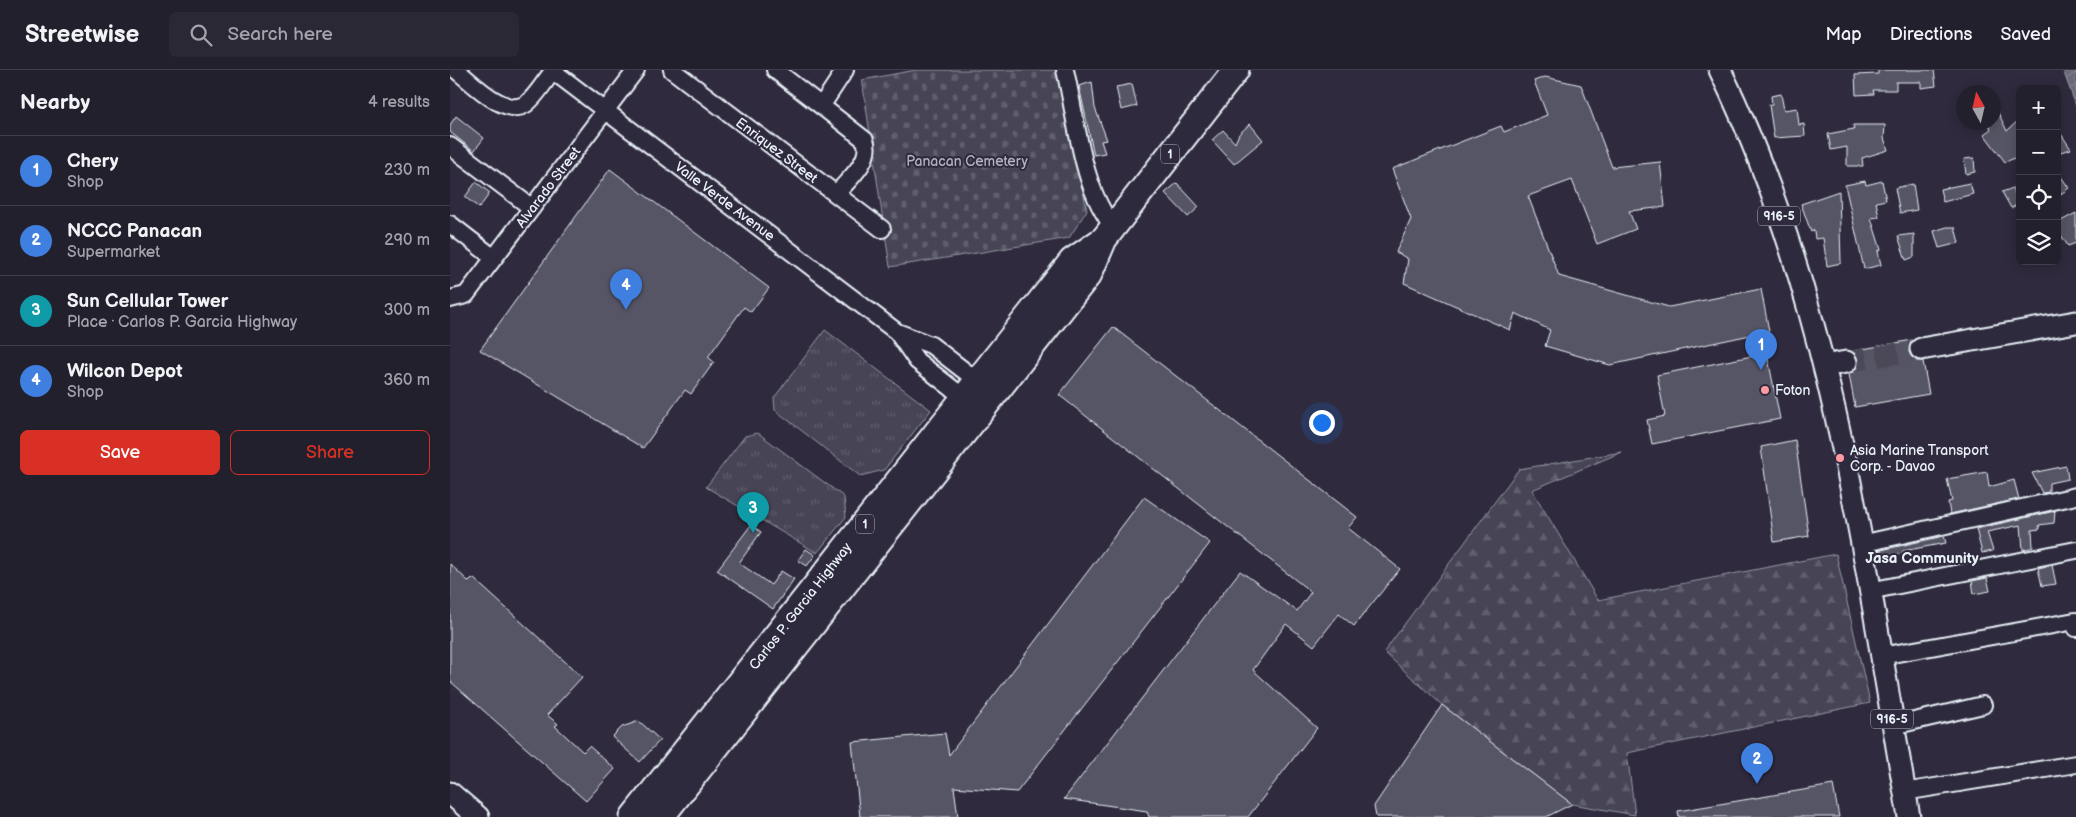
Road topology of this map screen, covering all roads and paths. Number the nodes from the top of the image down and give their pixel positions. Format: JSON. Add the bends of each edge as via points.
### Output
{"nodes":[{"id":1,"x":456,"y":70,"type":"edge"},
{"id":2,"x":553,"y":70,"type":"edge"},
{"id":3,"x":636,"y":70,"type":"edge"},
{"id":4,"x":672,"y":70,"type":"edge"},
{"id":5,"x":775,"y":70,"type":"edge"},
{"id":6,"x":845,"y":70,"type":"edge"},
{"id":7,"x":1065,"y":70,"type":"edge"},
{"id":8,"x":1236,"y":70,"type":"edge"},
{"id":9,"x":1720,"y":70,"type":"edge"},
{"id":10,"x":822,"y":105,"type":"junction"},
{"id":11,"x":606,"y":110,"type":"junction"},
{"id":12,"x":450,"y":146,"type":"edge"},
{"id":13,"x":836,"y":194,"type":"junction"},
{"id":14,"x":532,"y":208,"type":"junction"},
{"id":15,"x":450,"y":224,"type":"edge"},
{"id":16,"x":882,"y":229,"type":"dead end"},
{"id":17,"x":1109,"y":233,"type":"junction"},
{"id":18,"x":494,"y":258,"type":"junction"},
{"id":19,"x":453,"y":299,"type":"edge"},
{"id":20,"x":2076,"y":322,"type":"edge"},
{"id":21,"x":897,"y":332,"type":"junction"},
{"id":22,"x":1921,"y":349,"type":"tunnel mouth"},
{"id":23,"x":944,"y":355,"type":"junction"},
{"id":24,"x":1846,"y":362,"type":"tunnel mouth"},
{"id":25,"x":1824,"y":366,"type":"junction"},
{"id":26,"x":931,"y":372,"type":"junction"},
{"id":27,"x":980,"y":396,"type":"junction"},
{"id":28,"x":2076,"y":496,"type":"edge"},
{"id":29,"x":1861,"y":544,"type":"junction"},
{"id":30,"x":2076,"y":550,"type":"edge"},
{"id":31,"x":1869,"y":591,"type":"junction"},
{"id":32,"x":2076,"y":624,"type":"edge"},
{"id":33,"x":1881,"y":656,"type":"junction"},
{"id":34,"x":1982,"y":705,"type":"dead end"},
{"id":35,"x":1893,"y":726,"type":"junction"},
{"id":36,"x":2076,"y":764,"type":"edge"},
{"id":37,"x":1904,"y":792,"type":"junction"},
{"id":38,"x":450,"y":793,"type":"edge"},
{"id":39,"x":645,"y":815,"type":"edge"},
{"id":40,"x":478,"y":817,"type":"edge"},
{"id":41,"x":1909,"y":817,"type":"edge"}],
"edges":[{"from":1,"to":2,"type":"street","name":"Valle Verde Avenue","via":[[500,104],[511,108],[528,102]]},
{"from":2,"to":11,"type":"street","name":"Valle Verde Avenue"},
{"from":3,"to":11,"type":"street","name":"Alvarado Street"},
{"from":4,"to":13,"type":"street","name":"Enriquez Street"},
{"from":5,"to":10,"type":"street"},
{"from":6,"to":10,"type":"street"},
{"from":7,"to":17,"type":"street","via":[[1091,182]]},
{"from":8,"to":17,"type":"highway","name":"Carlos P. Garcia Highway","number":"1"},
{"from":9,"to":25,"type":"main road","number":"916-5","via":[[1748,132],[1795,262]]},
{"from":10,"to":13,"type":"street","via":[[862,136],[868,147],[865,158]]},
{"from":11,"to":14,"type":"street","name":"Alvarado Street"},
{"from":11,"to":21,"type":"street","name":"Valle Verde Avenue"},
{"from":12,"to":14,"type":"street"},
{"from":13,"to":16,"type":"street","name":"Enriquez Street"},
{"from":14,"to":18,"type":"street","name":"Alvarado Street"},
{"from":15,"to":18,"type":"street"},
{"from":17,"to":27,"type":"highway","name":"Carlos P. Garcia Highway","number":"1","via":[[1089,274]]},
{"from":18,"to":19,"type":"street","name":"Alvarado Street","via":[[466,295]]},
{"from":20,"to":22,"type":"main road"},
{"from":21,"to":23,"type":"street","name":"Valle Verde Avenue","via":[[930,345]]},
{"from":21,"to":26,"type":"street","name":"Valle Verde Avenue","via":[[917,362]]},
{"from":23,"to":26,"type":"street"},
{"from":23,"to":27,"type":"street","name":"Valle Verde Avenue"},
{"from":24,"to":25,"type":"main road"},
{"from":25,"to":29,"type":"main road","number":"916-5"},
{"from":26,"to":27,"type":"street","name":"Valle Verde Avenue"},
{"from":27,"to":39,"type":"highway","name":"Carlos P. Garcia Highway","number":"1"},
{"from":28,"to":29,"type":"street"},
{"from":29,"to":31,"type":"main road","number":"916-5"},
{"from":30,"to":31,"type":"street"},
{"from":31,"to":33,"type":"main road","number":"916-5"},
{"from":32,"to":33,"type":"street"},
{"from":33,"to":35,"type":"main road","number":"916-5"},
{"from":34,"to":35,"type":"street"},
{"from":35,"to":37,"type":"main road","number":"916-5"},
{"from":36,"to":37,"type":"street"},
{"from":37,"to":41,"type":"main road","number":"916-5"},
{"from":38,"to":40,"type":"main road"}]}
